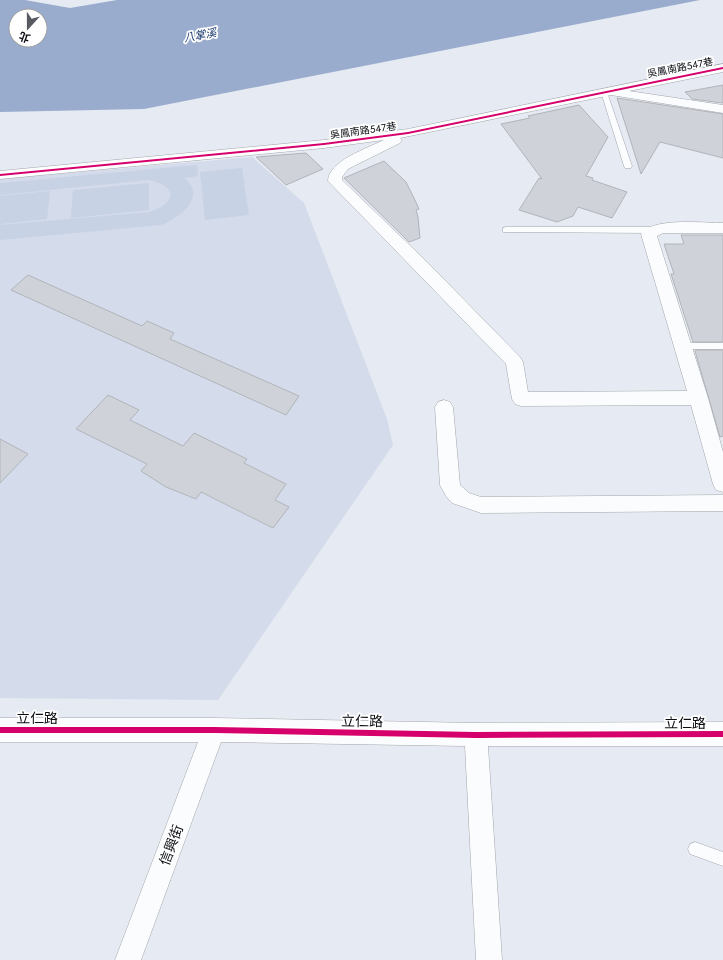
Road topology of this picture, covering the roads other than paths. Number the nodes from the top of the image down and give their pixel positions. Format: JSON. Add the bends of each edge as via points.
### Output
{"nodes":[{"id":1,"x":723,"y":68,"type":"edge"},
{"id":2,"x":604,"y":92,"type":"junction"},
{"id":3,"x":723,"y":109,"type":"edge"},
{"id":4,"x":408,"y":133,"type":"junction"},
{"id":5,"x":628,"y":166,"type":"dead end"},
{"id":6,"x":0,"y":175,"type":"edge"},
{"id":7,"x":723,"y":228,"type":"edge"},
{"id":8,"x":506,"y":230,"type":"dead end"},
{"id":9,"x":654,"y":230,"type":"junction"},
{"id":10,"x":683,"y":346,"type":"junction"},
{"id":11,"x":723,"y":346,"type":"edge"},
{"id":12,"x":699,"y":398,"type":"junction"},
{"id":13,"x":444,"y":407,"type":"dead end"},
{"id":14,"x":723,"y":484,"type":"edge"},
{"id":15,"x":723,"y":503,"type":"edge"},
{"id":16,"x":0,"y":730,"type":"edge"},
{"id":17,"x":214,"y":730,"type":"junction"},
{"id":18,"x":723,"y":734,"type":"edge"},
{"id":19,"x":476,"y":735,"type":"junction"},
{"id":20,"x":695,"y":849,"type":"dead end"},
{"id":21,"x":723,"y":859,"type":"edge"},
{"id":22,"x":128,"y":960,"type":"edge"},
{"id":23,"x":489,"y":960,"type":"edge"}],
"edges":[{"from":1,"to":2,"type":"street","name":"吳鳳南路547巷"},
{"from":2,"to":3,"type":"street","name":"吳鳳南路547巷"},
{"from":2,"to":4,"type":"street","name":"吳鳳南路547巷"},
{"from":2,"to":5,"type":"lane"},
{"from":4,"to":6,"type":"street","name":"吳鳳南路547巷","via":[[324,144]]},
{"from":4,"to":12,"type":"street","via":[[343,166],[335,176],[335,181],[422,266],[514,362],[521,399]]},
{"from":7,"to":9,"type":"street"},
{"from":8,"to":9,"type":"lane"},
{"from":9,"to":10,"type":"street","via":[[649,234],[650,241]]},
{"from":10,"to":11,"type":"lane"},
{"from":10,"to":12,"type":"street"},
{"from":12,"to":14,"type":"street"},
{"from":13,"to":15,"type":"street","via":[[450,485],[453,494],[465,501],[481,505]]},
{"from":16,"to":17,"type":"street","name":"立仁路"},
{"from":17,"to":19,"type":"street","name":"立仁路"},
{"from":17,"to":22,"type":"street","name":"信興街"},
{"from":18,"to":19,"type":"street","name":"立仁路"},
{"from":19,"to":23,"type":"street"},
{"from":20,"to":21,"type":"lane"}]}
